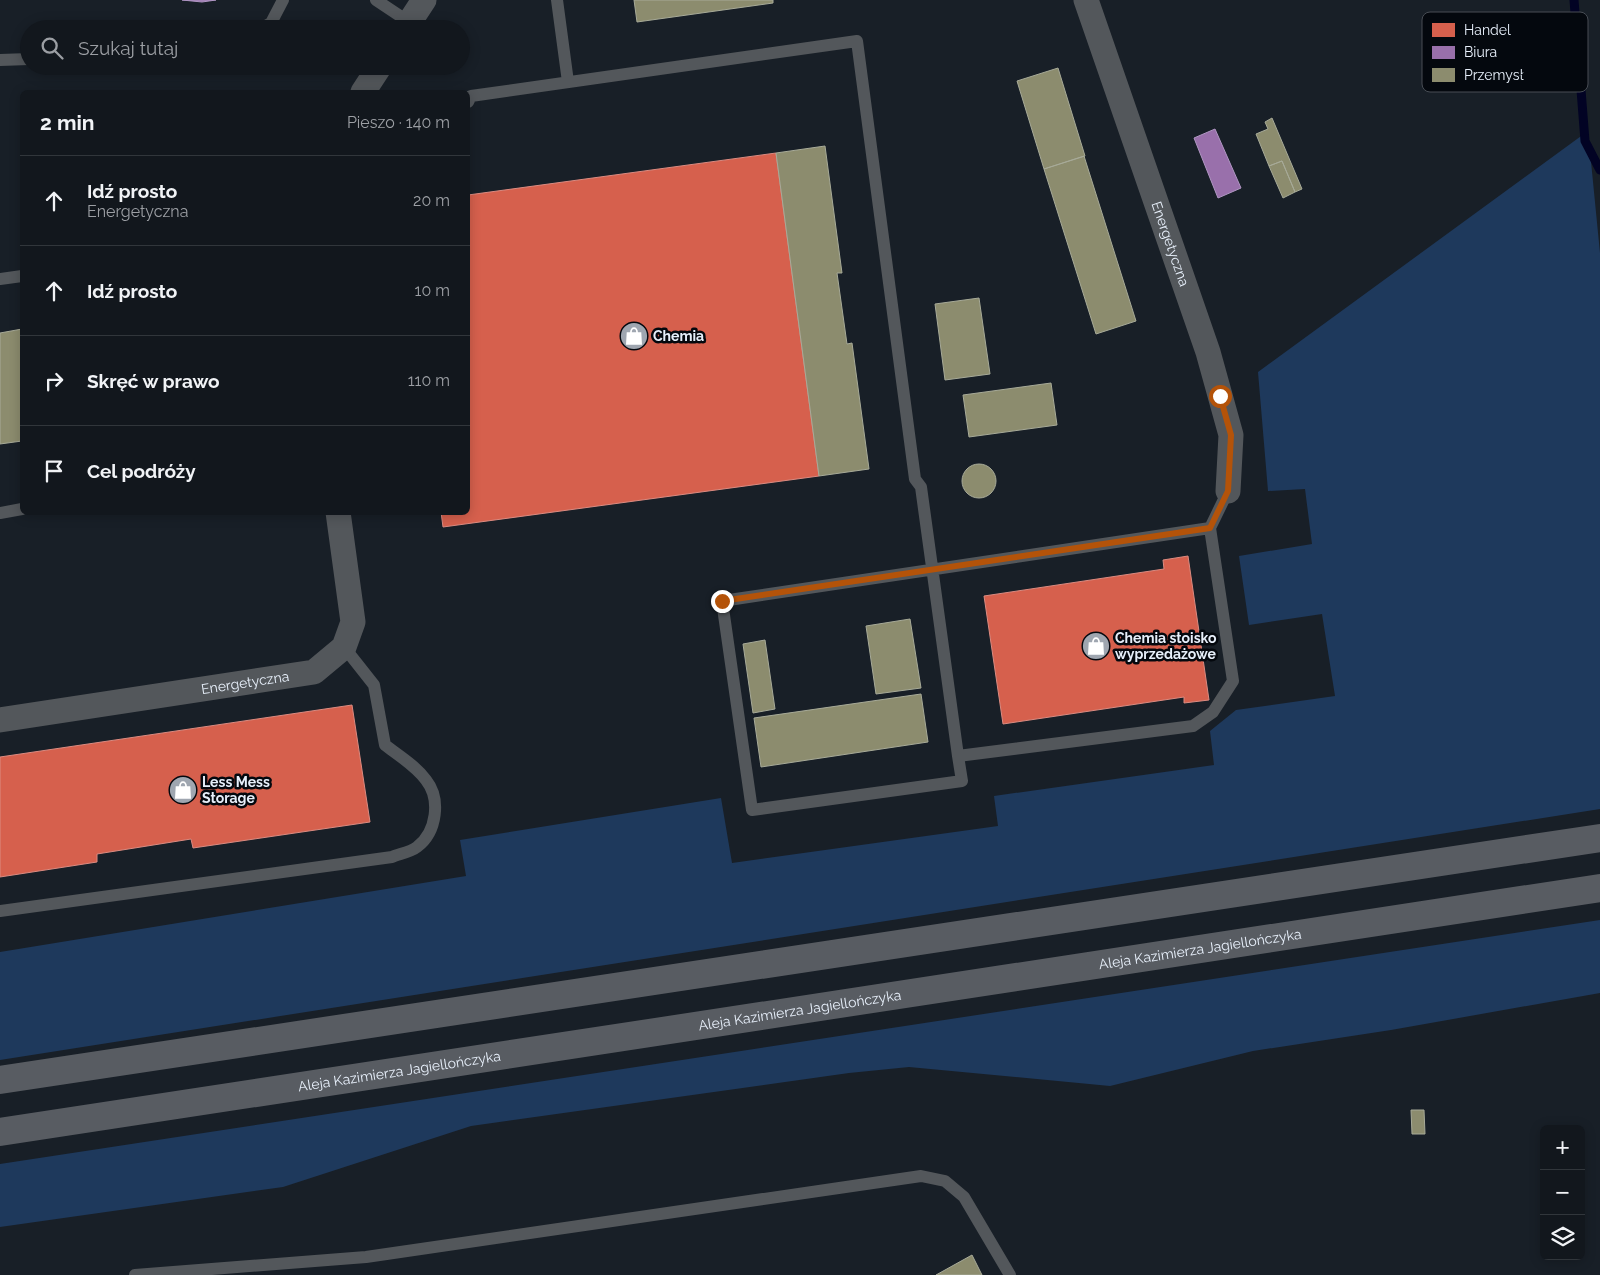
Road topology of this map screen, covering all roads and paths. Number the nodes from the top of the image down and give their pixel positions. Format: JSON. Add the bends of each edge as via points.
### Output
{"nodes":[{"id":1,"x":283,"y":0,"type":"edge"},
{"id":2,"x":376,"y":0,"type":"edge"},
{"id":3,"x":424,"y":0,"type":"edge"},
{"id":4,"x":557,"y":0,"type":"edge"},
{"id":5,"x":1086,"y":0,"type":"edge"},
{"id":6,"x":273,"y":20,"type":"edge"},
{"id":7,"x":400,"y":20,"type":"edge"},
{"id":8,"x":411,"y":20,"type":"edge"},
{"id":9,"x":20,"y":59,"type":"edge"},
{"id":10,"x":0,"y":60,"type":"edge"},
{"id":11,"x":374,"y":75,"type":"edge"},
{"id":12,"x":568,"y":82,"type":"junction"},
{"id":13,"x":364,"y":90,"type":"edge"},
{"id":14,"x":470,"y":98,"type":"edge"},
{"id":15,"x":20,"y":276,"type":"edge"},
{"id":16,"x":0,"y":280,"type":"edge"},
{"id":17,"x":1228,"y":491,"type":"joint"},
{"id":18,"x":20,"y":509,"type":"edge"},
{"id":19,"x":0,"y":513,"type":"edge"},
{"id":20,"x":338,"y":515,"type":"edge"},
{"id":21,"x":1210,"y":528,"type":"junction"},
{"id":22,"x":932,"y":569,"type":"junction"},
{"id":23,"x":344,"y":646,"type":"junction"},
{"id":24,"x":0,"y":720,"type":"edge"},
{"id":25,"x":958,"y":756,"type":"junction"},
{"id":26,"x":1600,"y":838,"type":"edge"},
{"id":27,"x":1600,"y":888,"type":"edge"},
{"id":28,"x":0,"y":911,"type":"edge"},
{"id":29,"x":0,"y":1080,"type":"edge"},
{"id":30,"x":0,"y":1132,"type":"edge"},
{"id":31,"x":135,"y":1275,"type":"edge"},
{"id":32,"x":1010,"y":1275,"type":"edge"}],
"edges":[{"from":1,"to":6,"type":"lane"},
{"from":2,"to":7,"type":"lane"},
{"from":3,"to":8,"type":"street"},
{"from":4,"to":12,"type":"lane"},
{"from":5,"to":17,"type":"street","name":"Energetyczna","via":[[1208,352],[1231,435]]},
{"from":9,"to":10,"type":"lane"},
{"from":11,"to":13,"type":"street"},
{"from":12,"to":14,"type":"lane"},
{"from":12,"to":22,"type":"lane","via":[[857,40],[915,479],[921,487]]},
{"from":15,"to":16,"type":"lane"},
{"from":17,"to":21,"type":"lane"},
{"from":18,"to":19,"type":"lane"},
{"from":20,"to":23,"type":"street","name":"Energetyczna","via":[[353,622]]},
{"from":21,"to":22,"type":"lane"},
{"from":21,"to":25,"type":"lane","via":[[1233,681],[1213,712],[1193,726]]},
{"from":22,"to":25,"type":"lane"},
{"from":22,"to":25,"type":"lane","via":[[722,601],[752,810],[962,781]]},
{"from":23,"to":24,"type":"street","name":"Energetyczna","via":[[314,672]]},
{"from":23,"to":28,"type":"lane","via":[[374,685],[384,745],[413,766],[427,781],[436,802],[432,828],[417,847],[392,857]]},
{"from":26,"to":29,"type":"highway"},
{"from":27,"to":30,"type":"highway","name":"Aleja Kazimierza Jagiellończyka"},
{"from":31,"to":32,"type":"lane","via":[[366,1257],[921,1176],[945,1181],[964,1197]]}]}
